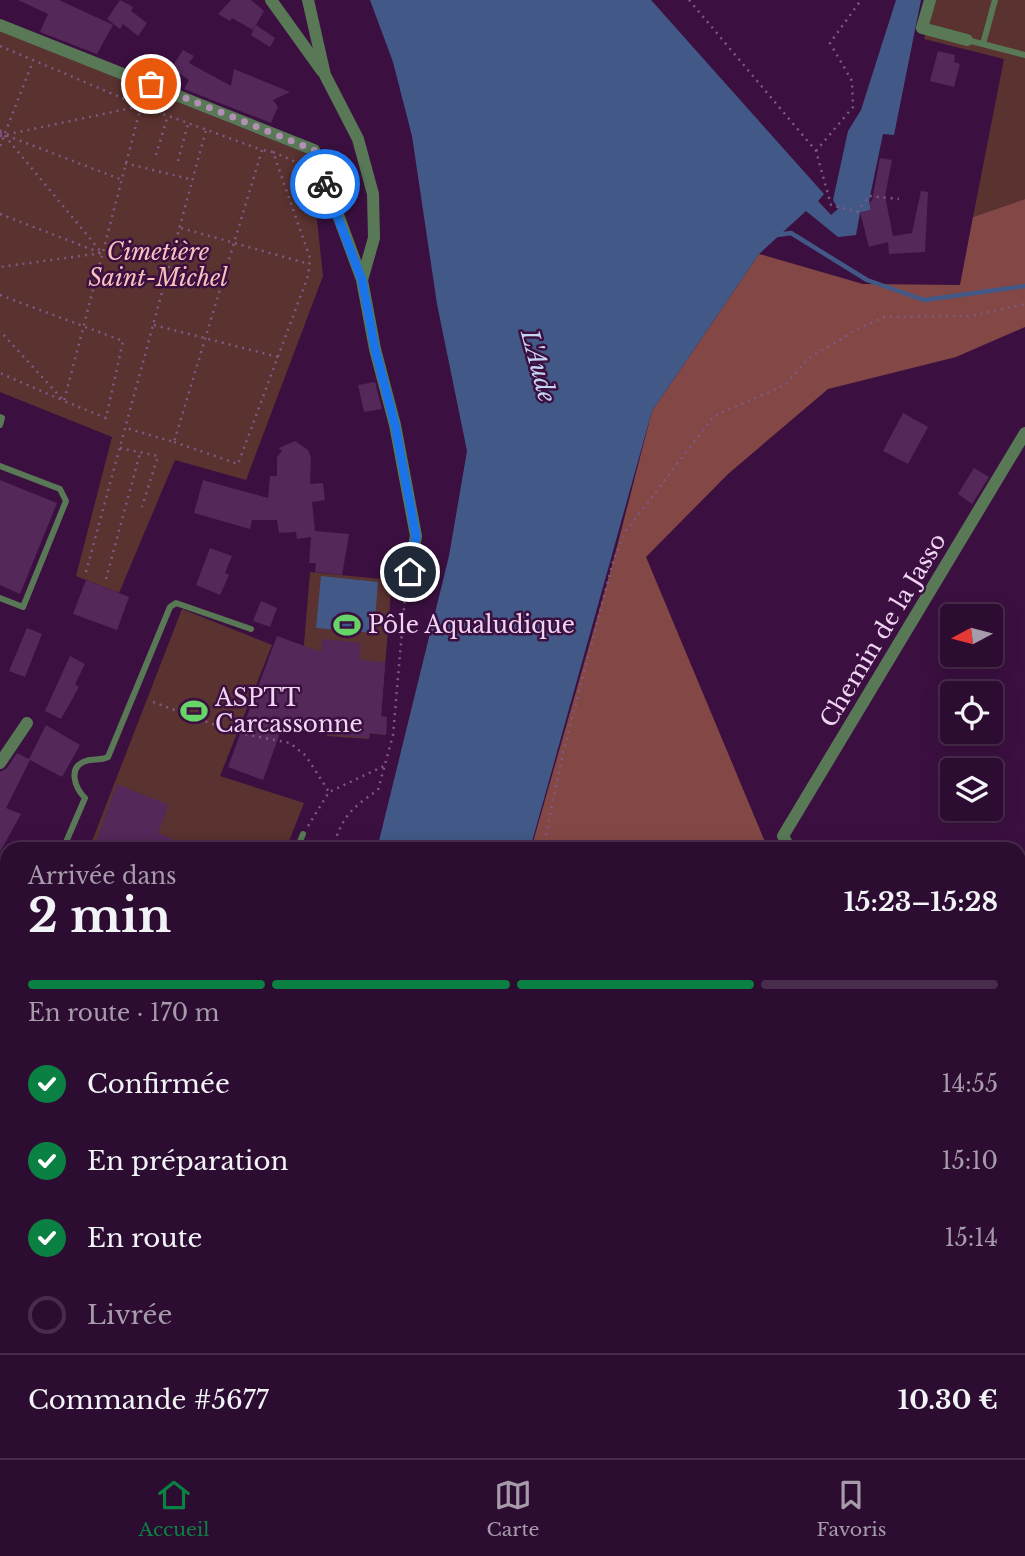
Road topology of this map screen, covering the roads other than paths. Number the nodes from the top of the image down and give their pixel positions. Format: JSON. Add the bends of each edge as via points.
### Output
{"nodes":[{"id":1,"x":271,"y":0,"type":"edge"},
{"id":2,"x":277,"y":0,"type":"edge"},
{"id":3,"x":286,"y":0,"type":"edge"},
{"id":4,"x":308,"y":0,"type":"edge"},
{"id":5,"x":930,"y":0,"type":"edge"},
{"id":6,"x":995,"y":0,"type":"edge"},
{"id":7,"x":0,"y":25,"type":"edge"},
{"id":8,"x":967,"y":40,"type":"joint"},
{"id":9,"x":983,"y":44,"type":"junction"},
{"id":10,"x":1025,"y":55,"type":"edge"},
{"id":11,"x":325,"y":75,"type":"junction"},
{"id":12,"x":362,"y":280,"type":"junction"},
{"id":13,"x":0,"y":417,"type":"edge"},
{"id":14,"x":0,"y":425,"type":"edge"},
{"id":15,"x":1025,"y":433,"type":"edge"},
{"id":16,"x":0,"y":466,"type":"edge"},
{"id":17,"x":410,"y":572,"type":"road end"},
{"id":18,"x":0,"y":598,"type":"edge"},
{"id":19,"x":251,"y":629,"type":"dead end"},
{"id":20,"x":27,"y":723,"type":"dead end"},
{"id":21,"x":0,"y":764,"type":"edge"},
{"id":22,"x":303,"y":834,"type":"road end"},
{"id":23,"x":66,"y":842,"type":"edge"},
{"id":24,"x":300,"y":842,"type":"edge"},
{"id":25,"x":786,"y":842,"type":"edge"}],
"edges":[{"from":1,"to":11,"type":"street"},
{"from":2,"to":3,"type":"street"},
{"from":4,"to":11,"type":"street"},
{"from":5,"to":8,"type":"street","via":[[922,28]]},
{"from":6,"to":9,"type":"lane"},
{"from":7,"to":12,"type":"street","via":[[314,150]]},
{"from":8,"to":9,"type":"lane"},
{"from":9,"to":10,"type":"lane"},
{"from":11,"to":12,"type":"street","via":[[358,139],[373,194],[374,237]]},
{"from":12,"to":17,"type":"street","via":[[416,536]]},
{"from":13,"to":14,"type":"lane"},
{"from":15,"to":25,"type":"street","name":"Chemin de la Jasso","via":[[783,836]]},
{"from":16,"to":18,"type":"lane","via":[[60,489],[66,501],[23,607]]},
{"from":19,"to":23,"type":"lane","via":[[194,607],[176,603],[170,607],[108,757],[76,767],[76,789],[85,798]]},
{"from":20,"to":21,"type":"street"},
{"from":22,"to":24,"type":"lane"}]}
